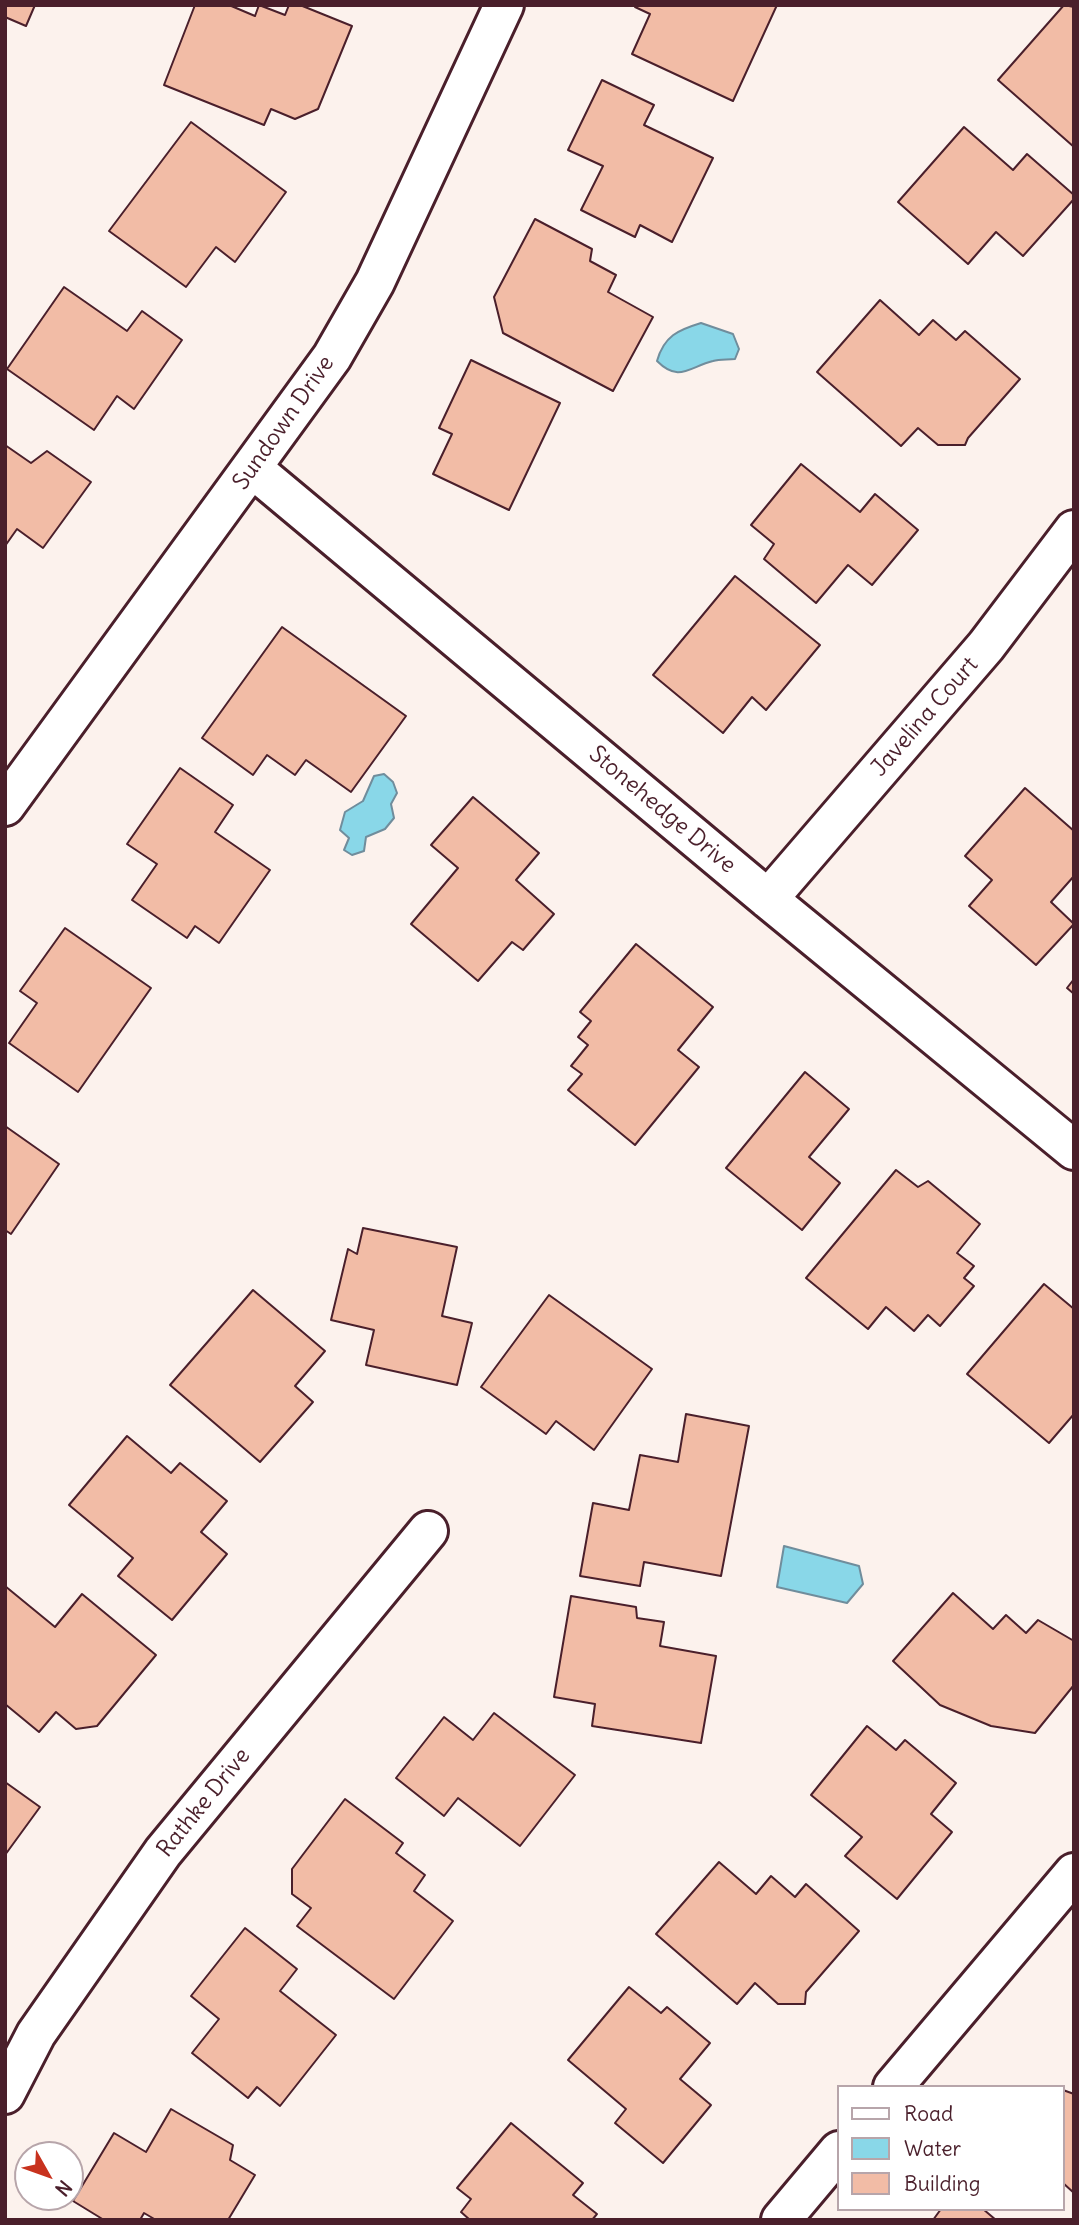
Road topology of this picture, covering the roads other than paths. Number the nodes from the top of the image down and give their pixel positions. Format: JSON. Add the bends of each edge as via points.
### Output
{"nodes":[{"id":1,"x":504,"y":5,"type":"edge"},
{"id":2,"x":253,"y":468,"type":"junction"},
{"id":3,"x":1074,"y":530,"type":"edge"},
{"id":4,"x":5,"y":806,"type":"edge"},
{"id":5,"x":768,"y":899,"type":"junction"},
{"id":6,"x":1074,"y":1150,"type":"edge"},
{"id":7,"x":428,"y":1531,"type":"dead end"},
{"id":8,"x":1074,"y":1873,"type":"edge"},
{"id":9,"x":895,"y":2085,"type":"edge"},
{"id":10,"x":5,"y":2094,"type":"edge"},
{"id":11,"x":838,"y":2152,"type":"edge"},
{"id":12,"x":781,"y":2220,"type":"edge"}],
"edges":[{"from":1,"to":2,"type":"street","name":"Sundown Drive","via":[[376,282],[332,357]]},
{"from":2,"to":4,"type":"street","name":"Sundown Drive"},
{"from":2,"to":5,"type":"street","name":"Stonehedge Drive"},
{"from":3,"to":5,"type":"street","name":"Javelina Court","via":[[986,646]]},
{"from":5,"to":6,"type":"street","name":"Stonehedge Drive"},
{"from":7,"to":10,"type":"street","name":"Rathke Drive","via":[[163,1852],[36,2034]]},
{"from":8,"to":9,"type":"street"},
{"from":11,"to":12,"type":"street"}]}
